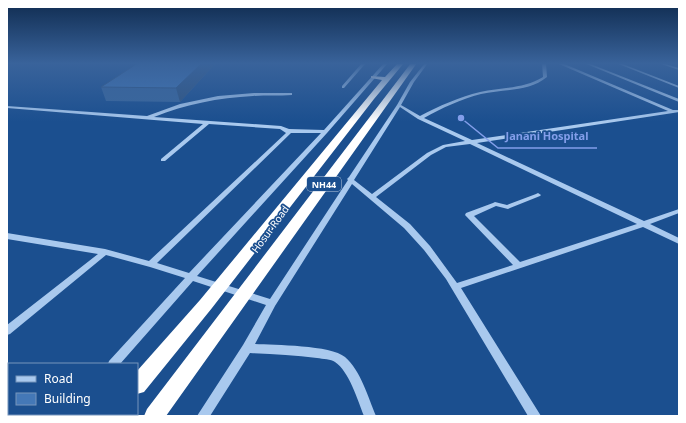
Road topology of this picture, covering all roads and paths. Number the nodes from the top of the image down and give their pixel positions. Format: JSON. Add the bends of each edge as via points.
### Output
{"nodes":[{"id":1,"x":412,"y":82,"type":"edge"},
{"id":2,"x":347,"y":83,"type":"edge"},
{"id":3,"x":368,"y":83,"type":"edge"},
{"id":4,"x":384,"y":83,"type":"edge"},
{"id":5,"x":399,"y":83,"type":"edge"},
{"id":6,"x":538,"y":83,"type":"edge"},
{"id":7,"x":606,"y":83,"type":"edge"},
{"id":8,"x":636,"y":83,"type":"edge"},
{"id":9,"x":668,"y":83,"type":"edge"},
{"id":10,"x":343,"y":87,"type":"dead end"},
{"id":11,"x":679,"y":87,"type":"edge"},
{"id":12,"x":291,"y":94,"type":"dead end"},
{"id":13,"x":679,"y":100,"type":"edge"},
{"id":14,"x":399,"y":105,"type":"junction"},
{"id":15,"x":7,"y":107,"type":"edge"},
{"id":16,"x":673,"y":112,"type":"junction"},
{"id":17,"x":679,"y":112,"type":"edge"},
{"id":18,"x":147,"y":118,"type":"junction"},
{"id":19,"x":420,"y":118,"type":"junction"},
{"id":20,"x":208,"y":122,"type":"junction"},
{"id":21,"x":288,"y":131,"type":"junction"},
{"id":22,"x":324,"y":132,"type":"junction"},
{"id":23,"x":472,"y":143,"type":"junction"},
{"id":24,"x":163,"y":160,"type":"dead end"},
{"id":25,"x":350,"y":179,"type":"junction"},
{"id":26,"x":538,"y":195,"type":"dead end"},
{"id":27,"x":372,"y":197,"type":"junction"},
{"id":28,"x":679,"y":211,"type":"edge"},
{"id":29,"x":644,"y":224,"type":"junction"},
{"id":30,"x":7,"y":236,"type":"edge"},
{"id":31,"x":679,"y":241,"type":"edge"},
{"id":32,"x":105,"y":252,"type":"junction"},
{"id":33,"x":151,"y":264,"type":"junction"},
{"id":34,"x":518,"y":265,"type":"junction"},
{"id":35,"x":190,"y":278,"type":"junction"},
{"id":36,"x":455,"y":287,"type":"junction"},
{"id":37,"x":272,"y":303,"type":"junction"},
{"id":38,"x":7,"y":332,"type":"edge"},
{"id":39,"x":247,"y":348,"type":"junction"},
{"id":40,"x":114,"y":363,"type":"edge"},
{"id":41,"x":138,"y":384,"type":"edge"},
{"id":42,"x":154,"y":416,"type":"edge"},
{"id":43,"x":203,"y":416,"type":"edge"},
{"id":44,"x":370,"y":416,"type":"edge"},
{"id":45,"x":536,"y":416,"type":"edge"}],
"edges":[{"from":1,"to":14,"type":"street"},
{"from":2,"to":10,"type":"street"},
{"from":3,"to":22,"type":"street"},
{"from":4,"to":41,"type":"highway","name":"Hosur Road","number":"NH44","via":[[206,304]]},
{"from":5,"to":42,"type":"highway","name":"Hosur Road","number":"NH44"},
{"from":6,"to":19,"type":"street","via":[[479,93]]},
{"from":7,"to":16,"type":"street"},
{"from":8,"to":13,"type":"street"},
{"from":9,"to":11,"type":"street"},
{"from":12,"to":18,"type":"street","via":[[247,94],[212,99],[172,107]]},
{"from":14,"to":19,"type":"street"},
{"from":14,"to":25,"type":"street"},
{"from":15,"to":18,"type":"street"},
{"from":16,"to":17,"type":"street"},
{"from":16,"to":23,"type":"street"},
{"from":18,"to":20,"type":"street"},
{"from":19,"to":23,"type":"street"},
{"from":20,"to":21,"type":"street","via":[[281,128]]},
{"from":20,"to":24,"type":"street"},
{"from":21,"to":22,"type":"street"},
{"from":21,"to":33,"type":"street","via":[[289,133]]},
{"from":22,"to":35,"type":"street"},
{"from":23,"to":27,"type":"street","via":[[456,143],[436,150]]},
{"from":23,"to":29,"type":"street"},
{"from":25,"to":27,"type":"street"},
{"from":25,"to":37,"type":"street"},
{"from":26,"to":34,"type":"street","via":[[508,207],[495,204],[469,215]]},
{"from":27,"to":36,"type":"street","via":[[417,236]]},
{"from":28,"to":29,"type":"street"},
{"from":29,"to":31,"type":"street"},
{"from":29,"to":34,"type":"street"},
{"from":30,"to":32,"type":"street"},
{"from":32,"to":33,"type":"street"},
{"from":32,"to":38,"type":"street"},
{"from":33,"to":35,"type":"street"},
{"from":34,"to":36,"type":"street"},
{"from":35,"to":37,"type":"street"},
{"from":35,"to":40,"type":"street"},
{"from":36,"to":45,"type":"street"},
{"from":37,"to":39,"type":"street"},
{"from":39,"to":43,"type":"street"},
{"from":39,"to":44,"type":"street","via":[[323,354],[339,358],[348,368]]}]}
